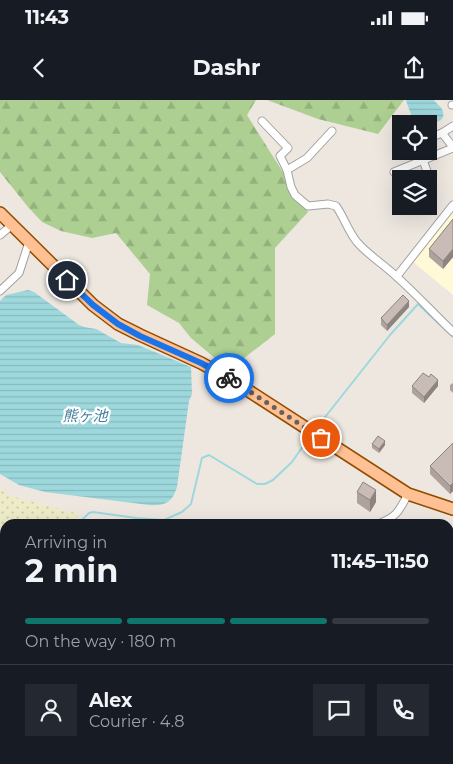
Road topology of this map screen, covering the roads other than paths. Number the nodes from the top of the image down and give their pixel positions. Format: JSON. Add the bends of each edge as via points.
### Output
{"nodes":[{"id":1,"x":262,"y":121,"type":"dead end"},
{"id":2,"x":453,"y":126,"type":"edge"},
{"id":3,"x":332,"y":131,"type":"dead end"},
{"id":4,"x":442,"y":133,"type":"junction"},
{"id":5,"x":437,"y":135,"type":"edge"},
{"id":6,"x":453,"y":147,"type":"edge"},
{"id":7,"x":437,"y":154,"type":"edge"},
{"id":8,"x":423,"y":160,"type":"joint"},
{"id":9,"x":287,"y":170,"type":"junction"},
{"id":10,"x":399,"y":170,"type":"edge"},
{"id":11,"x":427,"y":170,"type":"edge"},
{"id":12,"x":453,"y":205,"type":"edge"},
{"id":13,"x":0,"y":213,"type":"edge"},
{"id":14,"x":12,"y":225,"type":"junction"},
{"id":15,"x":0,"y":235,"type":"edge"},
{"id":16,"x":29,"y":242,"type":"junction"},
{"id":17,"x":397,"y":276,"type":"junction"},
{"id":18,"x":0,"y":291,"type":"edge"},
{"id":19,"x":453,"y":332,"type":"edge"},
{"id":20,"x":408,"y":494,"type":"junction"},
{"id":21,"x":453,"y":509,"type":"edge"},
{"id":22,"x":389,"y":519,"type":"edge"}],
"edges":[{"from":1,"to":9,"type":"street","via":[[288,148],[280,156]]},
{"from":2,"to":4,"type":"street"},
{"from":3,"to":9,"type":"street","via":[[307,158]]},
{"from":4,"to":5,"type":"street"},
{"from":4,"to":6,"type":"street"},
{"from":6,"to":7,"type":"street"},
{"from":8,"to":10,"type":"street"},
{"from":8,"to":11,"type":"street"},
{"from":9,"to":17,"type":"street","via":[[295,195],[308,206],[336,206],[357,242]]},
{"from":12,"to":17,"type":"street"},
{"from":13,"to":14,"type":"main road"},
{"from":14,"to":15,"type":"street"},
{"from":14,"to":16,"type":"main road"},
{"from":16,"to":18,"type":"street","via":[[20,273]]},
{"from":16,"to":20,"type":"main road","via":[[93,305],[118,324],[235,382]]},
{"from":17,"to":19,"type":"street"},
{"from":20,"to":21,"type":"main road"},
{"from":20,"to":22,"type":"street","via":[[400,510]]}]}
